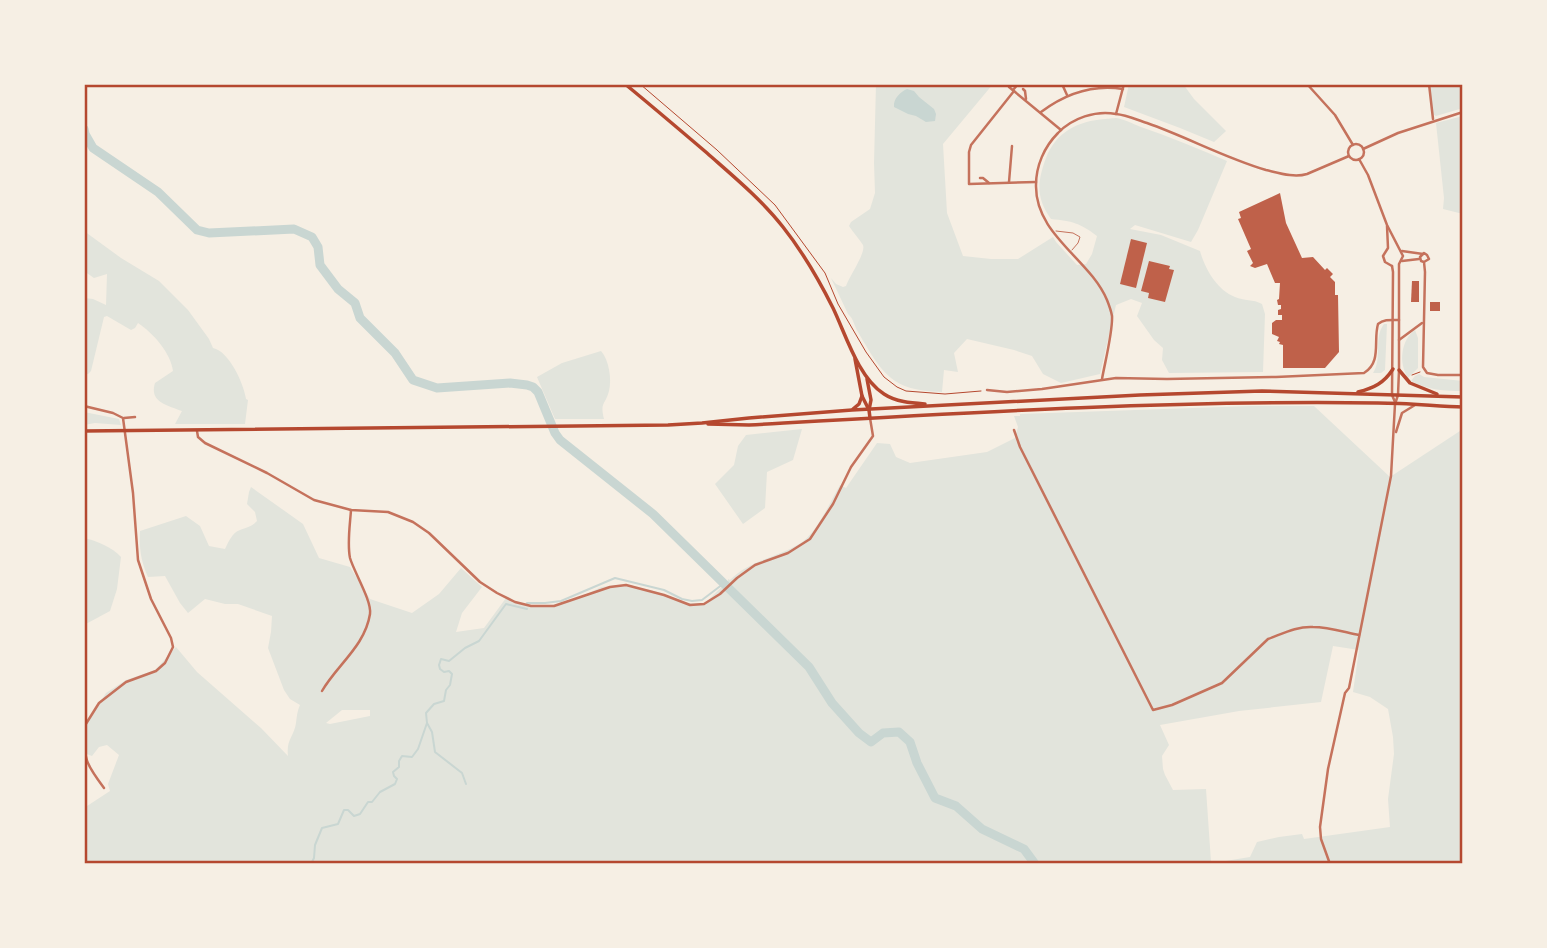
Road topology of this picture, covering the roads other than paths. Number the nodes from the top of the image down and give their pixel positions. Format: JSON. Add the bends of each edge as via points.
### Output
{"nodes":[{"id":1,"x":625,"y":84,"type":"edge"},
{"id":2,"x":1018,"y":84,"type":"edge"},
{"id":3,"x":1062,"y":84,"type":"edge"},
{"id":4,"x":1124,"y":84,"type":"edge"},
{"id":5,"x":1307,"y":84,"type":"edge"},
{"id":6,"x":1429,"y":84,"type":"edge"},
{"id":7,"x":1100,"y":86,"type":"edge"},
{"id":8,"x":1012,"y":89,"type":"junction"},
{"id":9,"x":1023,"y":89,"type":"dead end"},
{"id":10,"x":1123,"y":89,"type":"junction"},
{"id":11,"x":1068,"y":95,"type":"junction"},
{"id":12,"x":1026,"y":100,"type":"junction"},
{"id":13,"x":1041,"y":112,"type":"junction"},
{"id":14,"x":1463,"y":112,"type":"edge"},
{"id":15,"x":1116,"y":114,"type":"junction"},
{"id":16,"x":1433,"y":120,"type":"junction"},
{"id":17,"x":1061,"y":130,"type":"junction"},
{"id":18,"x":1353,"y":145,"type":"junction"},
{"id":19,"x":1012,"y":146,"type":"dead end"},
{"id":20,"x":1363,"y":149,"type":"junction"},
{"id":21,"x":1349,"y":156,"type":"junction"},
{"id":22,"x":1359,"y":159,"type":"junction"},
{"id":23,"x":981,"y":178,"type":"dead end"},
{"id":24,"x":1009,"y":182,"type":"junction"},
{"id":25,"x":1036,"y":182,"type":"junction"},
{"id":26,"x":989,"y":183,"type":"junction"},
{"id":27,"x":1387,"y":225,"type":"junction"},
{"id":28,"x":1052,"y":231,"type":"junction"},
{"id":29,"x":1388,"y":248,"type":"junction"},
{"id":30,"x":1400,"y":250,"type":"junction"},
{"id":31,"x":1070,"y":251,"type":"junction"},
{"id":32,"x":1423,"y":254,"type":"junction"},
{"id":33,"x":1420,"y":259,"type":"junction"},
{"id":34,"x":1401,"y":262,"type":"junction"},
{"id":35,"x":1424,"y":262,"type":"junction"},
{"id":36,"x":1392,"y":266,"type":"junction"},
{"id":37,"x":1394,"y":320,"type":"junction"},
{"id":38,"x":1399,"y":320,"type":"junction"},
{"id":39,"x":1423,"y":323,"type":"junction"},
{"id":40,"x":1399,"y":340,"type":"junction"},
{"id":41,"x":854,"y":356,"type":"junction"},
{"id":42,"x":1393,"y":369,"type":"junction"},
{"id":43,"x":1399,"y":370,"type":"junction"},
{"id":44,"x":865,"y":373,"type":"junction"},
{"id":45,"x":1463,"y":375,"type":"edge"},
{"id":46,"x":1102,"y":379,"type":"junction"},
{"id":47,"x":987,"y":390,"type":"road end"},
{"id":48,"x":1353,"y":393,"type":"junction"},
{"id":49,"x":1395,"y":395,"type":"junction"},
{"id":50,"x":1442,"y":396,"type":"junction"},
{"id":51,"x":862,"y":397,"type":"junction"},
{"id":52,"x":1463,"y":397,"type":"edge"},
{"id":53,"x":1395,"y":404,"type":"junction"},
{"id":54,"x":938,"y":405,"type":"junction"},
{"id":55,"x":1415,"y":405,"type":"junction"},
{"id":56,"x":84,"y":406,"type":"edge"},
{"id":57,"x":1463,"y":407,"type":"edge"},
{"id":58,"x":852,"y":410,"type":"junction"},
{"id":59,"x":869,"y":410,"type":"junction"},
{"id":60,"x":135,"y":417,"type":"dead end"},
{"id":61,"x":123,"y":418,"type":"junction"},
{"id":62,"x":870,"y":418,"type":"junction"},
{"id":63,"x":702,"y":423,"type":"junction"},
{"id":64,"x":197,"y":430,"type":"junction"},
{"id":65,"x":1014,"y":430,"type":"dead end"},
{"id":66,"x":125,"y":431,"type":"junction"},
{"id":67,"x":84,"y":432,"type":"edge"},
{"id":68,"x":1394,"y":438,"type":"junction"},
{"id":69,"x":351,"y":510,"type":"junction"},
{"id":70,"x":1359,"y":635,"type":"junction"},
{"id":71,"x":322,"y":691,"type":"dead end"},
{"id":72,"x":85,"y":726,"type":"edge"},
{"id":73,"x":104,"y":788,"type":"dead end"},
{"id":74,"x":1330,"y":864,"type":"edge"}],
"edges":[{"from":1,"to":41,"type":"main road","via":[[723,167],[783,226],[822,286]]},
{"from":2,"to":8,"type":"street"},
{"from":3,"to":11,"type":"street"},
{"from":4,"to":10,"type":"street"},
{"from":5,"to":18,"type":"street","via":[[1335,115]]},
{"from":6,"to":16,"type":"street"},
{"from":7,"to":10,"type":"street"},
{"from":7,"to":11,"type":"street"},
{"from":8,"to":12,"type":"street"},
{"from":8,"to":26,"type":"street","via":[[970,149],[970,184]]},
{"from":9,"to":12,"type":"street"},
{"from":10,"to":15,"type":"street"},
{"from":11,"to":13,"type":"street"},
{"from":12,"to":13,"type":"street"},
{"from":13,"to":17,"type":"street"},
{"from":14,"to":16,"type":"street"},
{"from":15,"to":17,"type":"street","via":[[1091,115]]},
{"from":15,"to":21,"type":"street","via":[[1284,174],[1300,176]]},
{"from":16,"to":20,"type":"street"},
{"from":17,"to":25,"type":"street","via":[[1044,153]]},
{"from":18,"to":20,"type":"street"},
{"from":18,"to":21,"type":"street"},
{"from":19,"to":24,"type":"street"},
{"from":20,"to":22,"type":"street"},
{"from":21,"to":22,"type":"street"},
{"from":22,"to":27,"type":"street"},
{"from":23,"to":26,"type":"street"},
{"from":24,"to":25,"type":"street"},
{"from":24,"to":26,"type":"street"},
{"from":25,"to":28,"type":"street","via":[[1037,200]]},
{"from":27,"to":29,"type":"street"},
{"from":27,"to":30,"type":"street"},
{"from":28,"to":31,"type":"street"},
{"from":28,"to":31,"type":"lane","via":[[1077,235],[1080,240]]},
{"from":29,"to":30,"type":"street"},
{"from":29,"to":36,"type":"street","via":[[1384,260]]},
{"from":30,"to":32,"type":"street"},
{"from":30,"to":34,"type":"street"},
{"from":31,"to":46,"type":"street","via":[[1098,283],[1111,312]]},
{"from":32,"to":33,"type":"street"},
{"from":32,"to":35,"type":"street","via":[[1429,257]]},
{"from":33,"to":34,"type":"street"},
{"from":33,"to":35,"type":"street"},
{"from":34,"to":36,"type":"street"},
{"from":34,"to":38,"type":"street"},
{"from":35,"to":39,"type":"street"},
{"from":36,"to":37,"type":"street"},
{"from":37,"to":38,"type":"street"},
{"from":37,"to":42,"type":"street"},
{"from":37,"to":46,"type":"street","via":[[1378,324],[1374,363],[1364,373]]},
{"from":38,"to":40,"type":"street"},
{"from":39,"to":40,"type":"street"},
{"from":39,"to":45,"type":"street","via":[[1424,370]]},
{"from":40,"to":43,"type":"street"},
{"from":41,"to":44,"type":"main road"},
{"from":41,"to":51,"type":"main road"},
{"from":42,"to":48,"type":"main road","via":[[1381,384]]},
{"from":42,"to":49,"type":"street"},
{"from":43,"to":49,"type":"street"},
{"from":43,"to":50,"type":"main road","via":[[1410,383]]},
{"from":44,"to":54,"type":"main road","via":[[893,399]]},
{"from":44,"to":59,"type":"main road"},
{"from":46,"to":47,"type":"street","via":[[1042,389]]},
{"from":48,"to":49,"type":"main road"},
{"from":48,"to":54,"type":"main road","via":[[1140,395]]},
{"from":49,"to":50,"type":"main road"},
{"from":49,"to":53,"type":"street"},
{"from":50,"to":52,"type":"main road"},
{"from":51,"to":58,"type":"main road"},
{"from":51,"to":59,"type":"main road"},
{"from":53,"to":55,"type":"main road"},
{"from":53,"to":62,"type":"main road","via":[[1135,405]]},
{"from":53,"to":68,"type":"street"},
{"from":54,"to":59,"type":"main road"},
{"from":55,"to":57,"type":"main road"},
{"from":55,"to":68,"type":"street","via":[[1399,417]]},
{"from":56,"to":61,"type":"street"},
{"from":58,"to":59,"type":"main road"},
{"from":58,"to":63,"type":"main road"},
{"from":59,"to":62,"type":"main road"},
{"from":60,"to":61,"type":"street"},
{"from":61,"to":66,"type":"street"},
{"from":62,"to":63,"type":"main road"},
{"from":62,"to":69,"type":"street","via":[[873,436],[810,539],[755,565],[704,604],[690,606],[626,585],[549,607],[526,606],[486,586],[412,522],[388,512]]},
{"from":63,"to":64,"type":"main road"},
{"from":64,"to":66,"type":"main road"},
{"from":64,"to":69,"type":"street","via":[[205,443],[304,495]]},
{"from":65,"to":70,"type":"street","via":[[1153,710],[1222,682],[1268,639],[1298,628],[1314,626]]},
{"from":66,"to":67,"type":"main road"},
{"from":66,"to":72,"type":"street","via":[[138,560],[173,647],[156,671],[126,682],[99,703]]},
{"from":68,"to":70,"type":"street","via":[[1391,476]]},
{"from":69,"to":71,"type":"street","via":[[350,556],[370,614],[355,649]]},
{"from":70,"to":74,"type":"street","via":[[1328,769],[1320,827]]},
{"from":72,"to":73,"type":"street","via":[[86,761]]}]}
